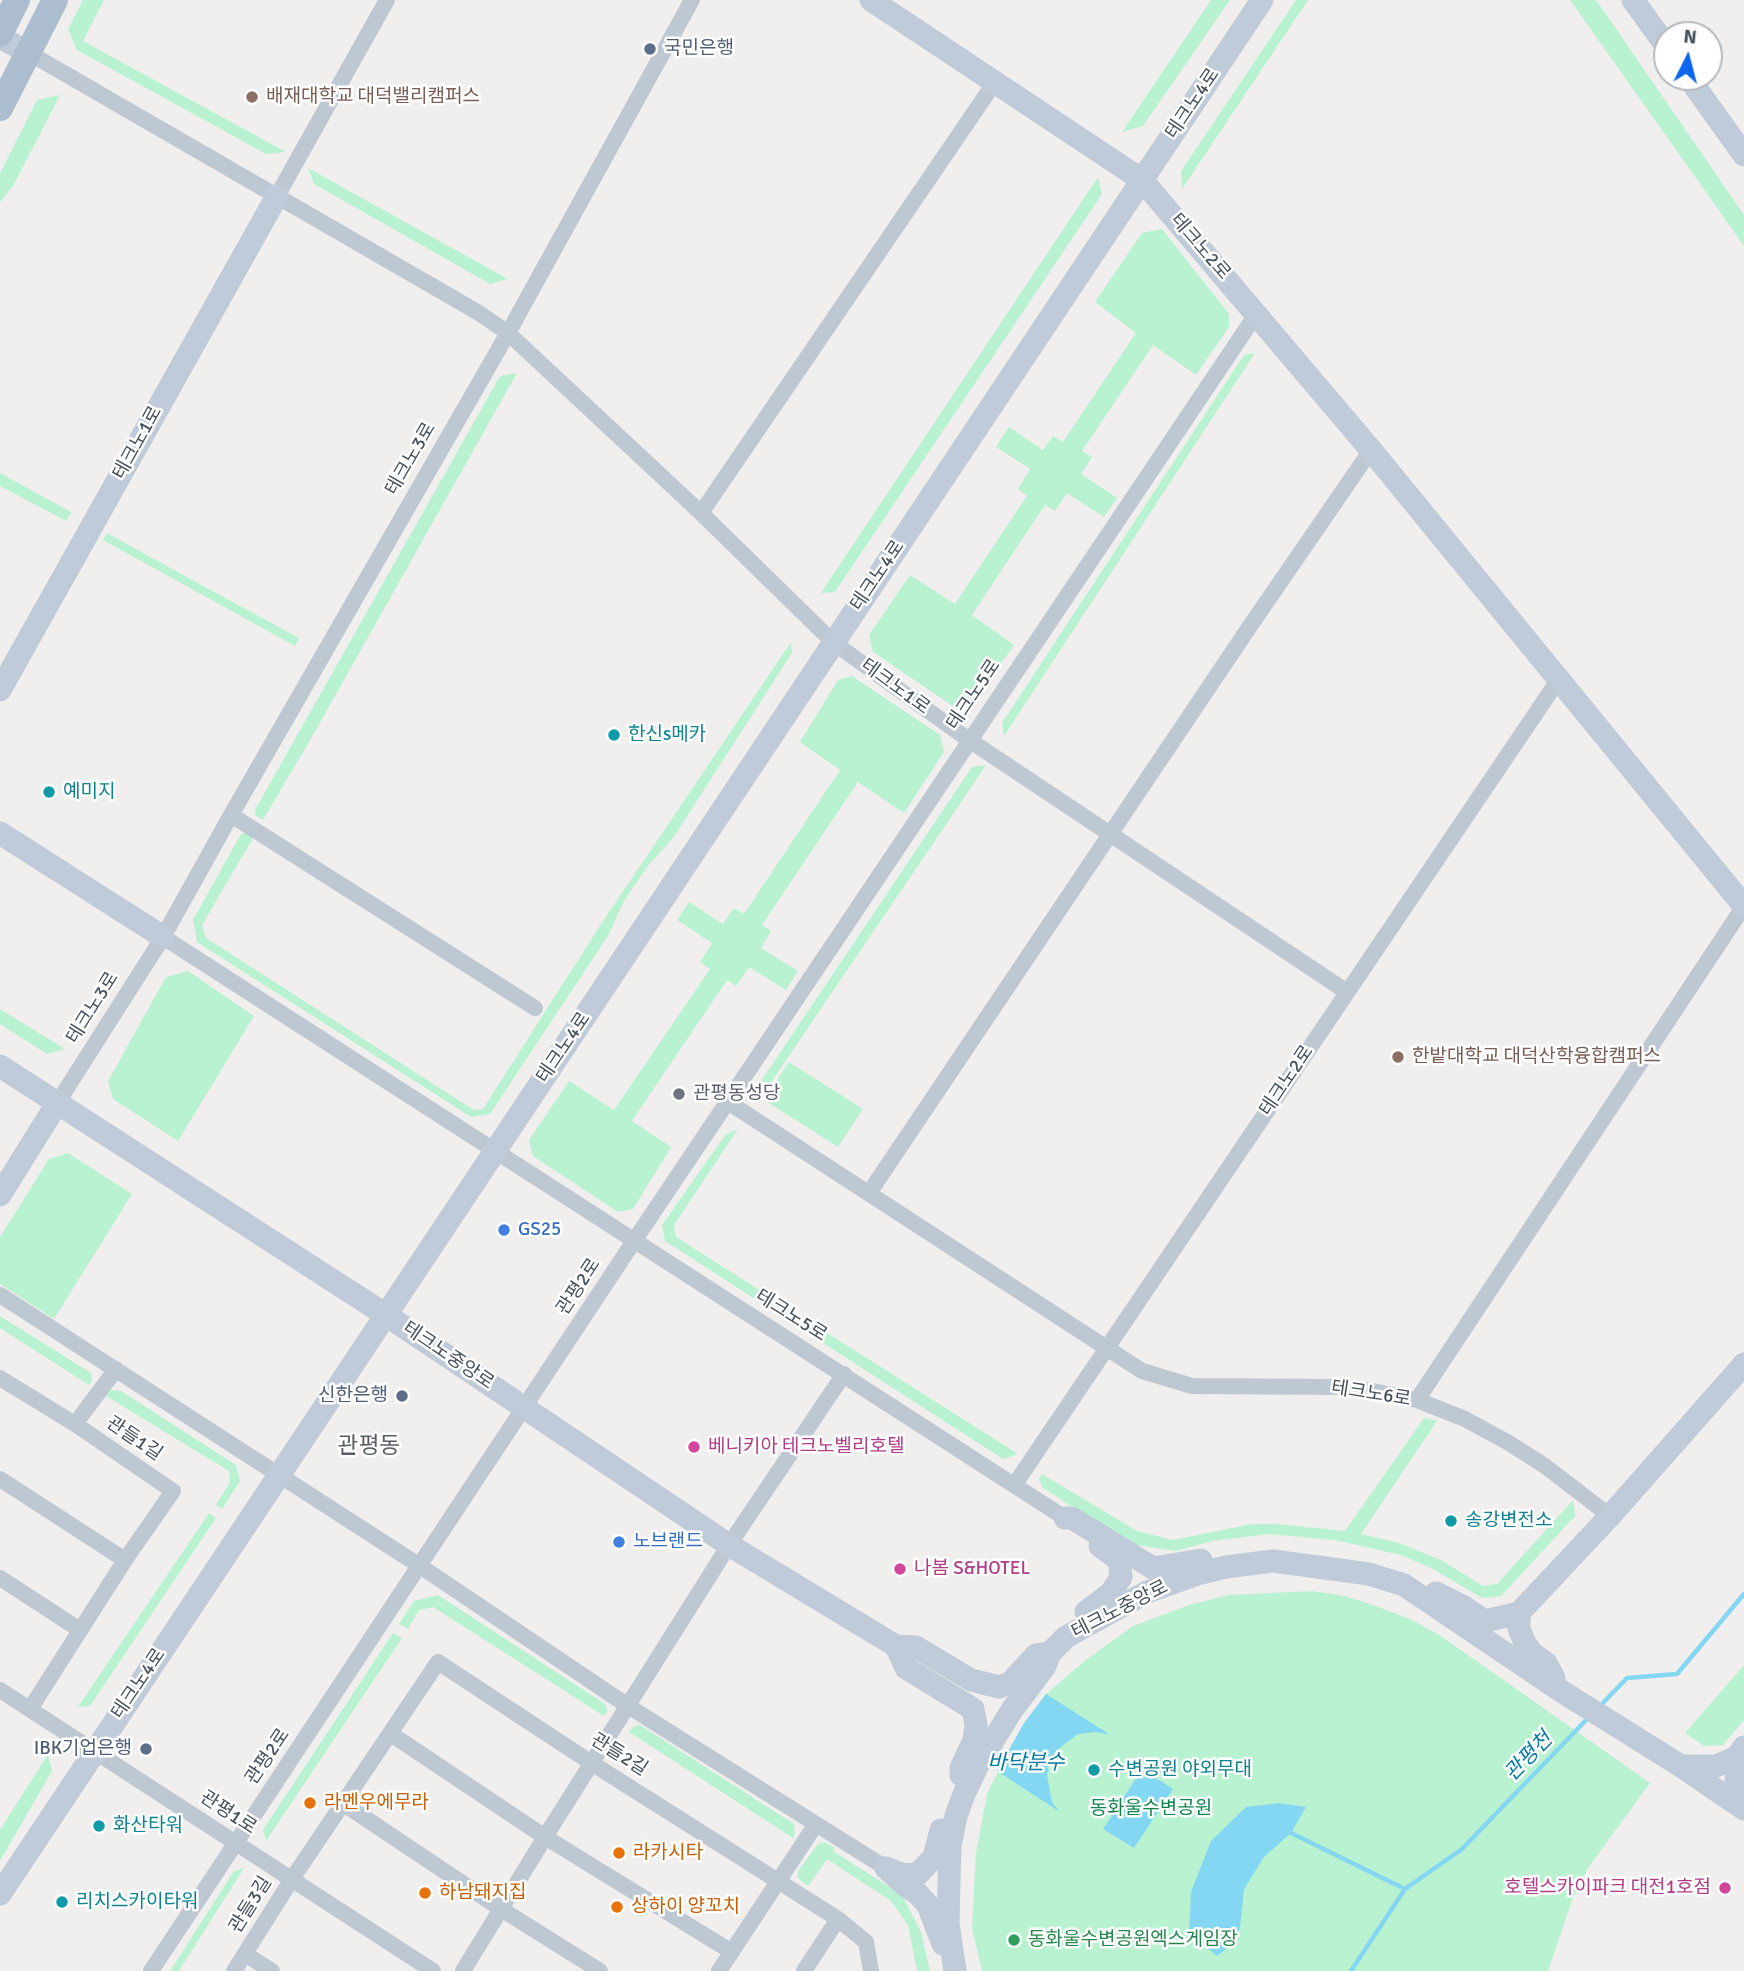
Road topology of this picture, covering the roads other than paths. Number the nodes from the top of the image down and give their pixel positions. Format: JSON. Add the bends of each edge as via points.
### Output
{"nodes":[{"id":1,"x":17,"y":0,"type":"edge"},
{"id":2,"x":55,"y":0,"type":"edge"},
{"id":3,"x":387,"y":0,"type":"edge"},
{"id":4,"x":692,"y":0,"type":"edge"},
{"id":5,"x":871,"y":0,"type":"edge"},
{"id":6,"x":1262,"y":0,"type":"edge"},
{"id":7,"x":1633,"y":0,"type":"edge"},
{"id":8,"x":1653,"y":28,"type":"edge"},
{"id":9,"x":0,"y":36,"type":"edge"},
{"id":10,"x":29,"y":53,"type":"junction"},
{"id":11,"x":995,"y":82,"type":"junction"},
{"id":12,"x":1698,"y":91,"type":"edge"},
{"id":13,"x":0,"y":108,"type":"edge"},
{"id":14,"x":1744,"y":155,"type":"edge"},
{"id":15,"x":1142,"y":180,"type":"junction"},
{"id":16,"x":276,"y":196,"type":"junction"},
{"id":17,"x":1257,"y":313,"type":"junction"},
{"id":18,"x":508,"y":333,"type":"junction"},
{"id":19,"x":1371,"y":450,"type":"junction"},
{"id":20,"x":701,"y":513,"type":"junction"},
{"id":21,"x":834,"y":643,"type":"junction"},
{"id":22,"x":1559,"y":679,"type":"junction"},
{"id":23,"x":0,"y":690,"type":"edge"},
{"id":24,"x":969,"y":740,"type":"junction"},
{"id":25,"x":231,"y":815,"type":"junction"},
{"id":26,"x":0,"y":833,"type":"edge"},
{"id":27,"x":1110,"y":834,"type":"junction"},
{"id":28,"x":1744,"y":906,"type":"edge"},
{"id":29,"x":163,"y":937,"type":"junction"},
{"id":30,"x":1347,"y":992,"type":"junction"},
{"id":31,"x":535,"y":1008,"type":"dead end"},
{"id":32,"x":0,"y":1066,"type":"edge"},
{"id":33,"x":58,"y":1102,"type":"junction"},
{"id":34,"x":728,"y":1102,"type":"junction"},
{"id":35,"x":495,"y":1152,"type":"junction"},
{"id":36,"x":869,"y":1193,"type":"junction"},
{"id":37,"x":0,"y":1195,"type":"edge"},
{"id":38,"x":634,"y":1241,"type":"junction"},
{"id":39,"x":0,"y":1295,"type":"edge"},
{"id":40,"x":386,"y":1315,"type":"junction"},
{"id":41,"x":1107,"y":1350,"type":"junction"},
{"id":42,"x":1744,"y":1364,"type":"edge"},
{"id":43,"x":116,"y":1369,"type":"junction"},
{"id":44,"x":844,"y":1374,"type":"junction"},
{"id":45,"x":0,"y":1378,"type":"edge"},
{"id":46,"x":1417,"y":1400,"type":"junction"},
{"id":47,"x":525,"y":1408,"type":"junction"},
{"id":48,"x":75,"y":1424,"type":"junction"},
{"id":49,"x":279,"y":1475,"type":"junction"},
{"id":50,"x":0,"y":1479,"type":"edge"},
{"id":51,"x":1016,"y":1484,"type":"junction"},
{"id":52,"x":1610,"y":1516,"type":"junction"},
{"id":53,"x":1065,"y":1518,"type":"junction"},
{"id":54,"x":729,"y":1545,"type":"junction"},
{"id":55,"x":125,"y":1560,"type":"junction"},
{"id":56,"x":1273,"y":1561,"type":"junction"},
{"id":57,"x":420,"y":1566,"type":"junction"},
{"id":58,"x":0,"y":1578,"type":"edge"},
{"id":59,"x":1404,"y":1585,"type":"junction"},
{"id":60,"x":1518,"y":1613,"type":"junction"},
{"id":61,"x":80,"y":1630,"type":"junction"},
{"id":62,"x":1058,"y":1645,"type":"junction"},
{"id":63,"x":896,"y":1646,"type":"junction"},
{"id":64,"x":1519,"y":1651,"type":"junction"},
{"id":65,"x":0,"y":1690,"type":"edge"},
{"id":66,"x":628,"y":1706,"type":"junction"},
{"id":67,"x":30,"y":1709,"type":"junction"},
{"id":68,"x":391,"y":1734,"type":"junction"},
{"id":69,"x":95,"y":1751,"type":"junction"},
{"id":70,"x":1740,"y":1752,"type":"edge"},
{"id":71,"x":1673,"y":1761,"type":"junction"},
{"id":72,"x":593,"y":1764,"type":"junction"},
{"id":73,"x":964,"y":1794,"type":"junction"},
{"id":74,"x":1744,"y":1800,"type":"edge"},
{"id":75,"x":344,"y":1804,"type":"junction"},
{"id":76,"x":1744,"y":1809,"type":"edge"},
{"id":77,"x":957,"y":1816,"type":"junction"},
{"id":78,"x":816,"y":1824,"type":"junction"},
{"id":79,"x":545,"y":1837,"type":"junction"},
{"id":80,"x":235,"y":1843,"type":"junction"},
{"id":81,"x":886,"y":1868,"type":"junction"},
{"id":82,"x":292,"y":1879,"type":"junction"},
{"id":83,"x":780,"y":1881,"type":"junction"},
{"id":84,"x":0,"y":1894,"type":"edge"},
{"id":85,"x":501,"y":1909,"type":"junction"},
{"id":86,"x":838,"y":1919,"type":"junction"},
{"id":87,"x":732,"y":1952,"type":"junction"},
{"id":88,"x":245,"y":1954,"type":"junction"},
{"id":89,"x":151,"y":1971,"type":"edge"},
{"id":90,"x":234,"y":1971,"type":"edge"},
{"id":91,"x":272,"y":1971,"type":"edge"},
{"id":92,"x":433,"y":1971,"type":"edge"},
{"id":93,"x":463,"y":1971,"type":"edge"},
{"id":94,"x":600,"y":1971,"type":"edge"},
{"id":95,"x":719,"y":1971,"type":"edge"},
{"id":96,"x":804,"y":1971,"type":"edge"},
{"id":97,"x":871,"y":1971,"type":"edge"},
{"id":98,"x":954,"y":1971,"type":"edge"}],
"edges":[{"from":1,"to":9,"type":"main road"},
{"from":2,"to":10,"type":"main road"},
{"from":3,"to":16,"type":"street","name":"테크노1로"},
{"from":4,"to":18,"type":"street","name":"테크노3로"},
{"from":5,"to":11,"type":"main road","name":"테크노2로"},
{"from":6,"to":15,"type":"main road","name":"테크노4로"},
{"from":7,"to":8,"type":"main road"},
{"from":9,"to":10,"type":"main road"},
{"from":10,"to":13,"type":"main road"},
{"from":10,"to":16,"type":"street","name":"테크노1로"},
{"from":11,"to":15,"type":"main road","name":"테크노2로"},
{"from":11,"to":20,"type":"street"},
{"from":12,"to":14,"type":"main road"},
{"from":15,"to":17,"type":"main road","name":"테크노2로"},
{"from":15,"to":21,"type":"main road","name":"테크노4로"},
{"from":16,"to":18,"type":"street","name":"테크노1로"},
{"from":16,"to":23,"type":"main road","name":"테크노1로"},
{"from":17,"to":19,"type":"main road","name":"테크노2로"},
{"from":17,"to":24,"type":"street","name":"테크노5로"},
{"from":18,"to":20,"type":"street","name":"테크노1로"},
{"from":18,"to":25,"type":"street","name":"테크노3로"},
{"from":19,"to":22,"type":"main road","name":"테크노2로"},
{"from":19,"to":27,"type":"street"},
{"from":20,"to":21,"type":"street","name":"테크노1로"},
{"from":21,"to":24,"type":"street","name":"테크노1로"},
{"from":21,"to":35,"type":"main road","name":"테크노4로"},
{"from":22,"to":28,"type":"main road","name":"테크노2로"},
{"from":22,"to":30,"type":"street","name":"테크노2로"},
{"from":24,"to":27,"type":"street","name":"테크노1로"},
{"from":24,"to":34,"type":"street","name":"테크노5로"},
{"from":25,"to":29,"type":"street","name":"테크노3로"},
{"from":25,"to":31,"type":"street"},
{"from":26,"to":29,"type":"main road"},
{"from":27,"to":30,"type":"street","name":"테크노1로"},
{"from":27,"to":36,"type":"street"},
{"from":28,"to":46,"type":"street","name":"테크노2로"},
{"from":29,"to":33,"type":"street","name":"테크노3로"},
{"from":29,"to":35,"type":"street"},
{"from":30,"to":41,"type":"street","name":"테크노2로"},
{"from":32,"to":33,"type":"main road","name":"테크노중앙로"},
{"from":33,"to":37,"type":"main road"},
{"from":33,"to":40,"type":"main road","name":"테크노중앙로"},
{"from":34,"to":36,"type":"street"},
{"from":34,"to":38,"type":"street","name":"테크노5로"},
{"from":35,"to":38,"type":"street"},
{"from":35,"to":40,"type":"main road","name":"테크노4로"},
{"from":36,"to":41,"type":"street"},
{"from":38,"to":44,"type":"street","name":"테크노5로"},
{"from":38,"to":47,"type":"street","name":"관평2로"},
{"from":39,"to":43,"type":"street"},
{"from":40,"to":47,"type":"main road","name":"테크노중앙로"},
{"from":40,"to":49,"type":"main road","name":"테크노4로"},
{"from":41,"to":46,"type":"street","name":"테크노6로","via":[[1142,1371],[1192,1386],[1345,1387]]},
{"from":41,"to":51,"type":"street","name":"테크노2로"},
{"from":42,"to":52,"type":"main road"},
{"from":43,"to":48,"type":"street"},
{"from":43,"to":49,"type":"street"},
{"from":44,"to":51,"type":"street","name":"테크노5로"},
{"from":44,"to":54,"type":"street"},
{"from":45,"to":48,"type":"street","name":"관들1길"},
{"from":46,"to":52,"type":"street","name":"테크노6로","via":[[1509,1443]]},
{"from":47,"to":54,"type":"main road","name":"테크노중앙로"},
{"from":47,"to":57,"type":"street","name":"관평2로"},
{"from":48,"to":55,"type":"street","name":"관들1길","via":[[173,1491]]},
{"from":49,"to":57,"type":"street"},
{"from":49,"to":69,"type":"main road","name":"테크노4로"},
{"from":50,"to":55,"type":"street"},
{"from":51,"to":53,"type":"street","name":"테크노5로"},
{"from":52,"to":60,"type":"main road"},
{"from":53,"to":56,"type":"main road","via":[[1153,1568],[1246,1552]]},
{"from":53,"to":62,"type":"main road","via":[[1072,1528],[1119,1560],[1122,1570],[1111,1593],[1079,1617]]},
{"from":54,"to":63,"type":"main road","name":"테크노중앙로"},
{"from":54,"to":66,"type":"street"},
{"from":55,"to":61,"type":"street","name":"관들1길"},
{"from":56,"to":59,"type":"main road","name":"테크노중앙로","via":[[1369,1574]]},
{"from":56,"to":62,"type":"main road","name":"테크노중앙로","via":[[1226,1567],[1147,1592]]},
{"from":57,"to":66,"type":"street"},
{"from":57,"to":80,"type":"street","name":"관평2로"},
{"from":58,"to":61,"type":"street"},
{"from":59,"to":60,"type":"main road","via":[[1438,1593],[1485,1621]]},
{"from":59,"to":64,"type":"main road","name":"테크노중앙로"},
{"from":60,"to":64,"type":"main road"},
{"from":61,"to":67,"type":"street","name":"관들1길"},
{"from":62,"to":63,"type":"main road","via":[[1036,1655],[1010,1683],[999,1687],[971,1681],[916,1647]]},
{"from":62,"to":73,"type":"main road","name":"테크노중앙로","via":[[1022,1695]]},
{"from":63,"to":73,"type":"main road","via":[[906,1668],[973,1709],[975,1732],[961,1768]]},
{"from":64,"to":71,"type":"main road","name":"테크노중앙로","via":[[1561,1691]]},
{"from":65,"to":67,"type":"street","name":"관평1로"},
{"from":66,"to":72,"type":"street"},
{"from":66,"to":78,"type":"street"},
{"from":67,"to":69,"type":"street","name":"관평1로"},
{"from":68,"to":72,"type":"street","name":"관들2길","via":[[438,1662]]},
{"from":68,"to":75,"type":"street","name":"관들2길"},
{"from":68,"to":79,"type":"street"},
{"from":69,"to":80,"type":"street","name":"관평1로"},
{"from":69,"to":84,"type":"main road","name":"테크노4로"},
{"from":70,"to":71,"type":"main road","via":[[1716,1766]]},
{"from":70,"to":74,"type":"main road","via":[[1736,1782]]},
{"from":71,"to":76,"type":"main road"},
{"from":72,"to":79,"type":"street"},
{"from":72,"to":83,"type":"street","name":"관들2길"},
{"from":73,"to":77,"type":"main road","name":"테크노중앙로"},
{"from":75,"to":82,"type":"street","name":"관들2길"},
{"from":75,"to":85,"type":"street"},
{"from":77,"to":81,"type":"main road","via":[[940,1831],[934,1857],[918,1874],[904,1875]]},
{"from":77,"to":98,"type":"main road","name":"테크노중앙로","via":[[950,1846],[948,1923]]},
{"from":78,"to":81,"type":"street"},
{"from":78,"to":83,"type":"street"},
{"from":79,"to":85,"type":"street"},
{"from":79,"to":87,"type":"street"},
{"from":80,"to":82,"type":"street","name":"관평1로"},
{"from":80,"to":89,"type":"street","name":"관평2로"},
{"from":81,"to":98,"type":"main road","via":[[928,1905]]},
{"from":82,"to":88,"type":"street","name":"관들3길"},
{"from":82,"to":92,"type":"street","name":"관평1로"},
{"from":83,"to":86,"type":"street","name":"관들2길"},
{"from":83,"to":87,"type":"street"},
{"from":85,"to":93,"type":"street"},
{"from":85,"to":94,"type":"street"},
{"from":86,"to":96,"type":"street"},
{"from":86,"to":97,"type":"street","name":"관들2길","via":[[866,1942]]},
{"from":87,"to":95,"type":"street"},
{"from":88,"to":90,"type":"street","name":"관들3길"},
{"from":88,"to":91,"type":"street","name":"관들3길"}]}
